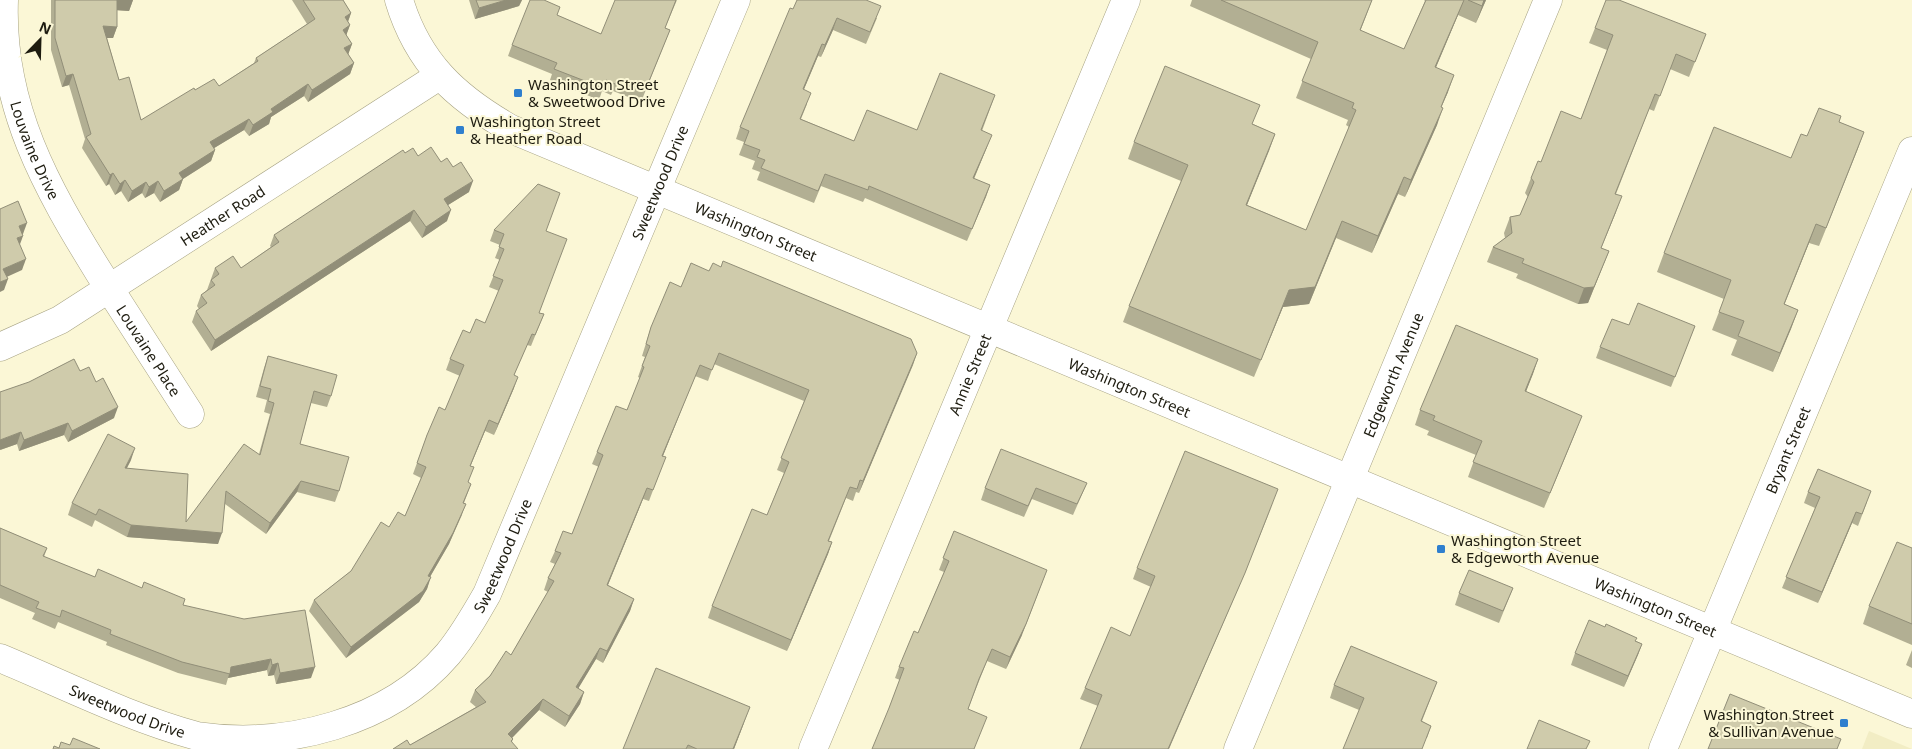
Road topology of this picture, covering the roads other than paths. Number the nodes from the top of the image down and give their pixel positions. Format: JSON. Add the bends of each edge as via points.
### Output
{"nodes":[{"id":1,"x":4,"y":0,"type":"edge"},
{"id":2,"x":399,"y":0,"type":"edge"},
{"id":3,"x":736,"y":0,"type":"edge"},
{"id":4,"x":1126,"y":0,"type":"edge"},
{"id":5,"x":1548,"y":0,"type":"edge"},
{"id":6,"x":439,"y":76,"type":"junction"},
{"id":7,"x":1912,"y":150,"type":"edge"},
{"id":8,"x":657,"y":191,"type":"junction"},
{"id":9,"x":109,"y":288,"type":"junction"},
{"id":10,"x":990,"y":328,"type":"junction"},
{"id":11,"x":0,"y":347,"type":"edge"},
{"id":12,"x":190,"y":414,"type":"dead end"},
{"id":13,"x":1350,"y":478,"type":"junction"},
{"id":14,"x":1712,"y":630,"type":"junction"},
{"id":15,"x":0,"y":658,"type":"edge"},
{"id":16,"x":1912,"y":714,"type":"edge"},
{"id":17,"x":813,"y":749,"type":"edge"},
{"id":18,"x":1238,"y":749,"type":"edge"},
{"id":19,"x":1663,"y":749,"type":"edge"}],
"edges":[{"from":1,"to":9,"type":"street","name":"Louvaine Drive","via":[[7,64],[16,110],[35,160],[61,212]]},
{"from":2,"to":6,"type":"street","name":"Washington Street","via":[[420,49]]},
{"from":3,"to":8,"type":"street","name":"Sweetwood Drive"},
{"from":4,"to":10,"type":"street","name":"Annie Street"},
{"from":5,"to":13,"type":"street","name":"Edgeworth Avenue"},
{"from":6,"to":8,"type":"street","name":"Washington Street","via":[[462,97],[511,129]]},
{"from":6,"to":9,"type":"street","name":"Heather Road"},
{"from":7,"to":14,"type":"street","name":"Bryant Street"},
{"from":8,"to":10,"type":"street","name":"Washington Street"},
{"from":8,"to":15,"type":"street","name":"Sweetwood Drive","via":[[487,594],[470,626],[453,648],[418,683],[386,706],[356,722],[321,734],[278,742],[238,742],[199,736],[157,723]]},
{"from":9,"to":11,"type":"street","name":"Heather Road","via":[[60,320]]},
{"from":9,"to":12,"type":"street","name":"Louvaine Place"},
{"from":10,"to":13,"type":"street","name":"Washington Street"},
{"from":10,"to":17,"type":"street","name":"Annie Street"},
{"from":13,"to":14,"type":"street","name":"Washington Street"},
{"from":13,"to":18,"type":"street","name":"Edgeworth Avenue"},
{"from":14,"to":16,"type":"street","name":"Washington Street"},
{"from":14,"to":19,"type":"street","name":"Bryant Street"}]}
